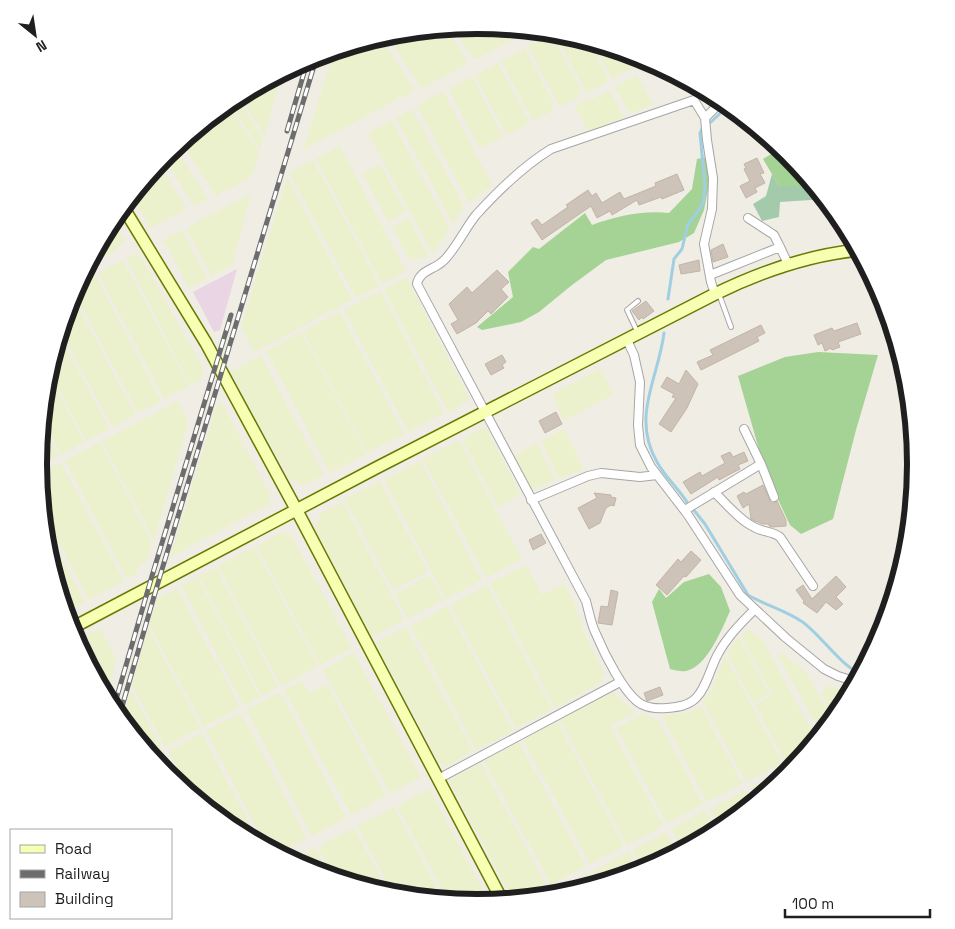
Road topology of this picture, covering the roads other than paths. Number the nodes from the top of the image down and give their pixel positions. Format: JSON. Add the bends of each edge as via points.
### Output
{"nodes":[{"id":1,"x":717,"y":106,"type":"edge"},
{"id":2,"x":705,"y":118,"type":"junction"},
{"id":3,"x":127,"y":214,"type":"edge"},
{"id":4,"x":748,"y":218,"type":"dead end"},
{"id":5,"x":780,"y":247,"type":"junction"},
{"id":6,"x":852,"y":251,"type":"edge"},
{"id":7,"x":788,"y":264,"type":"junction"},
{"id":8,"x":710,"y":275,"type":"junction"},
{"id":9,"x":717,"y":293,"type":"junction"},
{"id":10,"x":638,"y":301,"type":"dead end"},
{"id":11,"x":730,"y":327,"type":"dead end"},
{"id":12,"x":638,"y":334,"type":"junction"},
{"id":13,"x":627,"y":340,"type":"junction"},
{"id":14,"x":486,"y":412,"type":"junction"},
{"id":15,"x":744,"y":429,"type":"dead end"},
{"id":16,"x":760,"y":464,"type":"junction"},
{"id":17,"x":657,"y":475,"type":"junction"},
{"id":18,"x":714,"y":492,"type":"junction"},
{"id":19,"x":774,"y":498,"type":"dead end"},
{"id":20,"x":531,"y":500,"type":"junction"},
{"id":21,"x":296,"y":509,"type":"junction"},
{"id":22,"x":685,"y":510,"type":"junction"},
{"id":23,"x":813,"y":586,"type":"dead end"},
{"id":24,"x":754,"y":610,"type":"junction"},
{"id":25,"x":78,"y":624,"type":"edge"},
{"id":26,"x":851,"y":680,"type":"edge"},
{"id":27,"x":620,"y":682,"type":"junction"},
{"id":28,"x":438,"y":778,"type":"junction"},
{"id":29,"x":499,"y":894,"type":"edge"}],
"edges":[{"from":1,"to":2,"type":"street"},
{"from":2,"to":8,"type":"street","via":[[713,178],[712,209],[704,244]]},
{"from":2,"to":14,"type":"street","via":[[694,100],[551,149],[476,215],[443,262],[419,277],[418,284]]},
{"from":3,"to":21,"type":"street","via":[[206,343]]},
{"from":4,"to":5,"type":"street","via":[[774,235]]},
{"from":5,"to":7,"type":"street"},
{"from":5,"to":8,"type":"street"},
{"from":6,"to":7,"type":"street"},
{"from":7,"to":9,"type":"street"},
{"from":8,"to":9,"type":"street"},
{"from":9,"to":11,"type":"lane"},
{"from":9,"to":12,"type":"street"},
{"from":10,"to":12,"type":"lane","via":[[627,310]]},
{"from":12,"to":13,"type":"street"},
{"from":13,"to":14,"type":"street"},
{"from":13,"to":17,"type":"street","via":[[640,382],[640,445]]},
{"from":14,"to":20,"type":"street"},
{"from":14,"to":21,"type":"street"},
{"from":15,"to":16,"type":"street"},
{"from":16,"to":18,"type":"street"},
{"from":16,"to":19,"type":"street"},
{"from":17,"to":20,"type":"street","via":[[640,477],[601,473]]},
{"from":17,"to":22,"type":"street"},
{"from":18,"to":22,"type":"street"},
{"from":18,"to":23,"type":"street","via":[[748,524],[780,537]]},
{"from":20,"to":27,"type":"street","via":[[586,601],[595,634]]},
{"from":21,"to":25,"type":"street"},
{"from":21,"to":28,"type":"street"},
{"from":22,"to":24,"type":"street","via":[[740,595]]},
{"from":24,"to":26,"type":"street","via":[[824,670]]},
{"from":24,"to":27,"type":"street","via":[[727,640],[702,690],[690,703],[678,707],[648,707]]},
{"from":27,"to":28,"type":"street"},
{"from":28,"to":29,"type":"street"}]}
